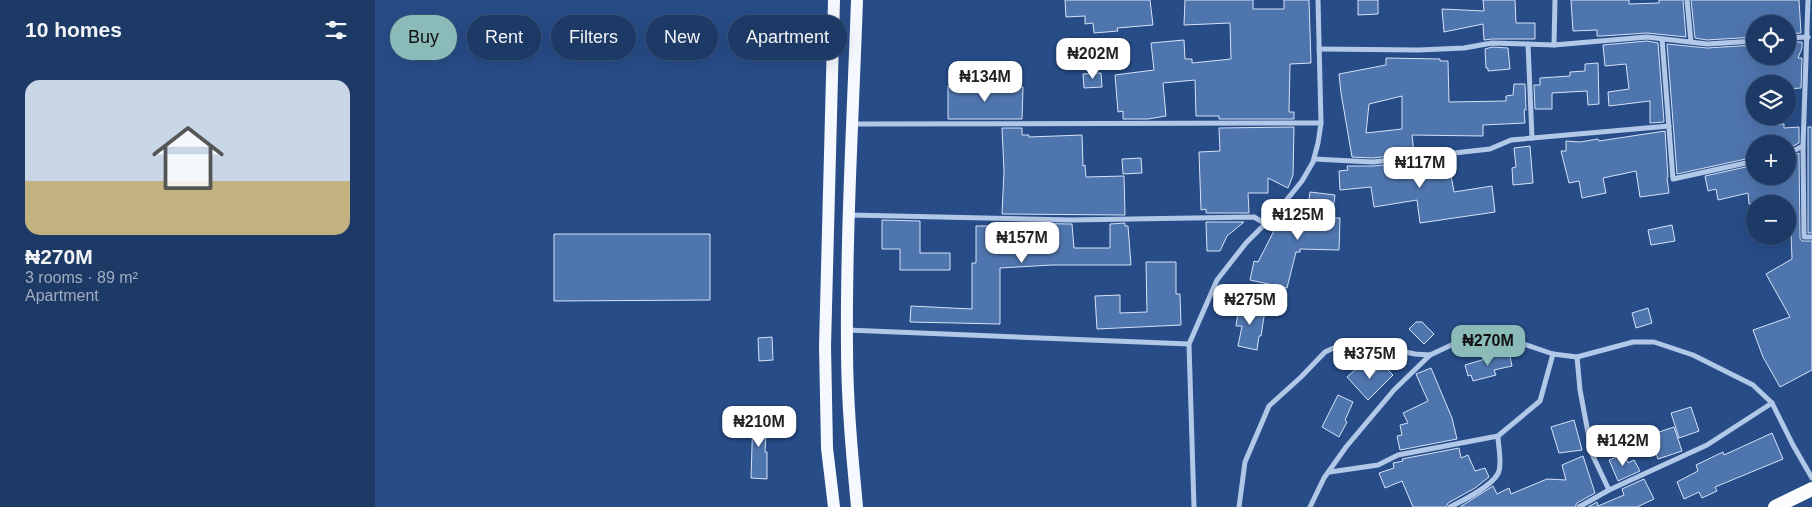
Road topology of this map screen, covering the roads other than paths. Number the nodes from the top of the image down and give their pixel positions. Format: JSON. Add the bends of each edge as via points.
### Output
{"nodes":[{"id":1,"x":834,"y":0,"type":"edge"},
{"id":2,"x":857,"y":0,"type":"edge"},
{"id":3,"x":1318,"y":0,"type":"edge"},
{"id":4,"x":1555,"y":0,"type":"edge"},
{"id":5,"x":1687,"y":0,"type":"edge"},
{"id":6,"x":1808,"y":0,"type":"edge"},
{"id":7,"x":1808,"y":37,"type":"junction"},
{"id":8,"x":1796,"y":38,"type":"edge"},
{"id":9,"x":1662,"y":39,"type":"junction"},
{"id":10,"x":1691,"y":42,"type":"junction"},
{"id":11,"x":1746,"y":42,"type":"edge"},
{"id":12,"x":1528,"y":44,"type":"junction"},
{"id":13,"x":1554,"y":45,"type":"junction"},
{"id":14,"x":1810,"y":46,"type":"edge"},
{"id":15,"x":1319,"y":49,"type":"junction"},
{"id":16,"x":1321,"y":123,"type":"junction"},
{"id":17,"x":853,"y":124,"type":"junction"},
{"id":18,"x":1669,"y":126,"type":"junction"},
{"id":19,"x":1532,"y":138,"type":"junction"},
{"id":20,"x":1803,"y":146,"type":"junction"},
{"id":21,"x":1796,"y":150,"type":"edge"},
{"id":22,"x":1314,"y":159,"type":"junction"},
{"id":23,"x":1746,"y":163,"type":"edge"},
{"id":24,"x":850,"y":215,"type":"junction"},
{"id":25,"x":1266,"y":224,"type":"junction"},
{"id":26,"x":1812,"y":237,"type":"edge"},
{"id":27,"x":847,"y":330,"type":"junction"},
{"id":28,"x":1189,"y":344,"type":"junction"},
{"id":29,"x":1553,"y":354,"type":"junction"},
{"id":30,"x":1430,"y":355,"type":"junction"},
{"id":31,"x":1577,"y":357,"type":"junction"},
{"id":32,"x":1772,"y":403,"type":"junction"},
{"id":33,"x":1498,"y":436,"type":"junction"},
{"id":34,"x":1330,"y":472,"type":"junction"},
{"id":35,"x":1812,"y":478,"type":"edge"},
{"id":36,"x":1812,"y":489,"type":"edge"},
{"id":37,"x":1609,"y":490,"type":"junction"},
{"id":38,"x":834,"y":507,"type":"edge"},
{"id":39,"x":857,"y":507,"type":"edge"},
{"id":40,"x":1194,"y":507,"type":"edge"},
{"id":41,"x":1239,"y":507,"type":"edge"},
{"id":42,"x":1309,"y":507,"type":"edge"},
{"id":43,"x":1450,"y":507,"type":"edge"},
{"id":44,"x":1579,"y":507,"type":"edge"},
{"id":45,"x":1775,"y":507,"type":"edge"}],
"edges":[{"from":1,"to":38,"type":"main road","via":[[825,346],[827,448]]},
{"from":2,"to":17,"type":"main road"},
{"from":3,"to":15,"type":"street"},
{"from":4,"to":13,"type":"street"},
{"from":5,"to":10,"type":"street"},
{"from":6,"to":7,"type":"street"},
{"from":7,"to":8,"type":"street"},
{"from":7,"to":14,"type":"street"},
{"from":9,"to":10,"type":"street"},
{"from":9,"to":13,"type":"street","via":[[1647,37]]},
{"from":9,"to":18,"type":"street"},
{"from":10,"to":11,"type":"street"},
{"from":12,"to":13,"type":"street"},
{"from":12,"to":15,"type":"street","via":[[1492,43],[1419,50]]},
{"from":12,"to":19,"type":"street"},
{"from":14,"to":20,"type":"street"},
{"from":15,"to":16,"type":"street"},
{"from":16,"to":17,"type":"street"},
{"from":16,"to":22,"type":"street"},
{"from":17,"to":24,"type":"main road"},
{"from":18,"to":19,"type":"street"},
{"from":18,"to":23,"type":"street","via":[[1673,179]]},
{"from":19,"to":22,"type":"street","via":[[1511,140],[1490,149],[1373,162]]},
{"from":20,"to":21,"type":"street"},
{"from":20,"to":26,"type":"street","via":[[1805,238]]},
{"from":22,"to":25,"type":"street","via":[[1302,181]]},
{"from":24,"to":25,"type":"street","via":[[1069,220],[1253,217]]},
{"from":24,"to":27,"type":"main road"},
{"from":25,"to":28,"type":"street","via":[[1217,280]]},
{"from":27,"to":28,"type":"street"},
{"from":27,"to":39,"type":"main road","via":[[851,448]]},
{"from":28,"to":40,"type":"street"},
{"from":29,"to":30,"type":"street","via":[[1518,342],[1480,337],[1461,341]]},
{"from":29,"to":31,"type":"street"},
{"from":29,"to":33,"type":"street","via":[[1540,401]]},
{"from":30,"to":34,"type":"street","via":[[1374,413]]},
{"from":30,"to":41,"type":"street","via":[[1342,344],[1325,352],[1269,406],[1245,462]]},
{"from":31,"to":32,"type":"street","via":[[1633,342],[1654,342],[1693,355],[1728,372],[1753,385]]},
{"from":31,"to":37,"type":"street","via":[[1592,454]]},
{"from":32,"to":35,"type":"street"},
{"from":32,"to":37,"type":"street","via":[[1707,445]]},
{"from":33,"to":34,"type":"street","via":[[1398,455],[1378,465]]},
{"from":33,"to":43,"type":"street","via":[[1499,471],[1493,480]]},
{"from":34,"to":42,"type":"street"},
{"from":36,"to":45,"type":"highway"},
{"from":37,"to":44,"type":"street"}]}
